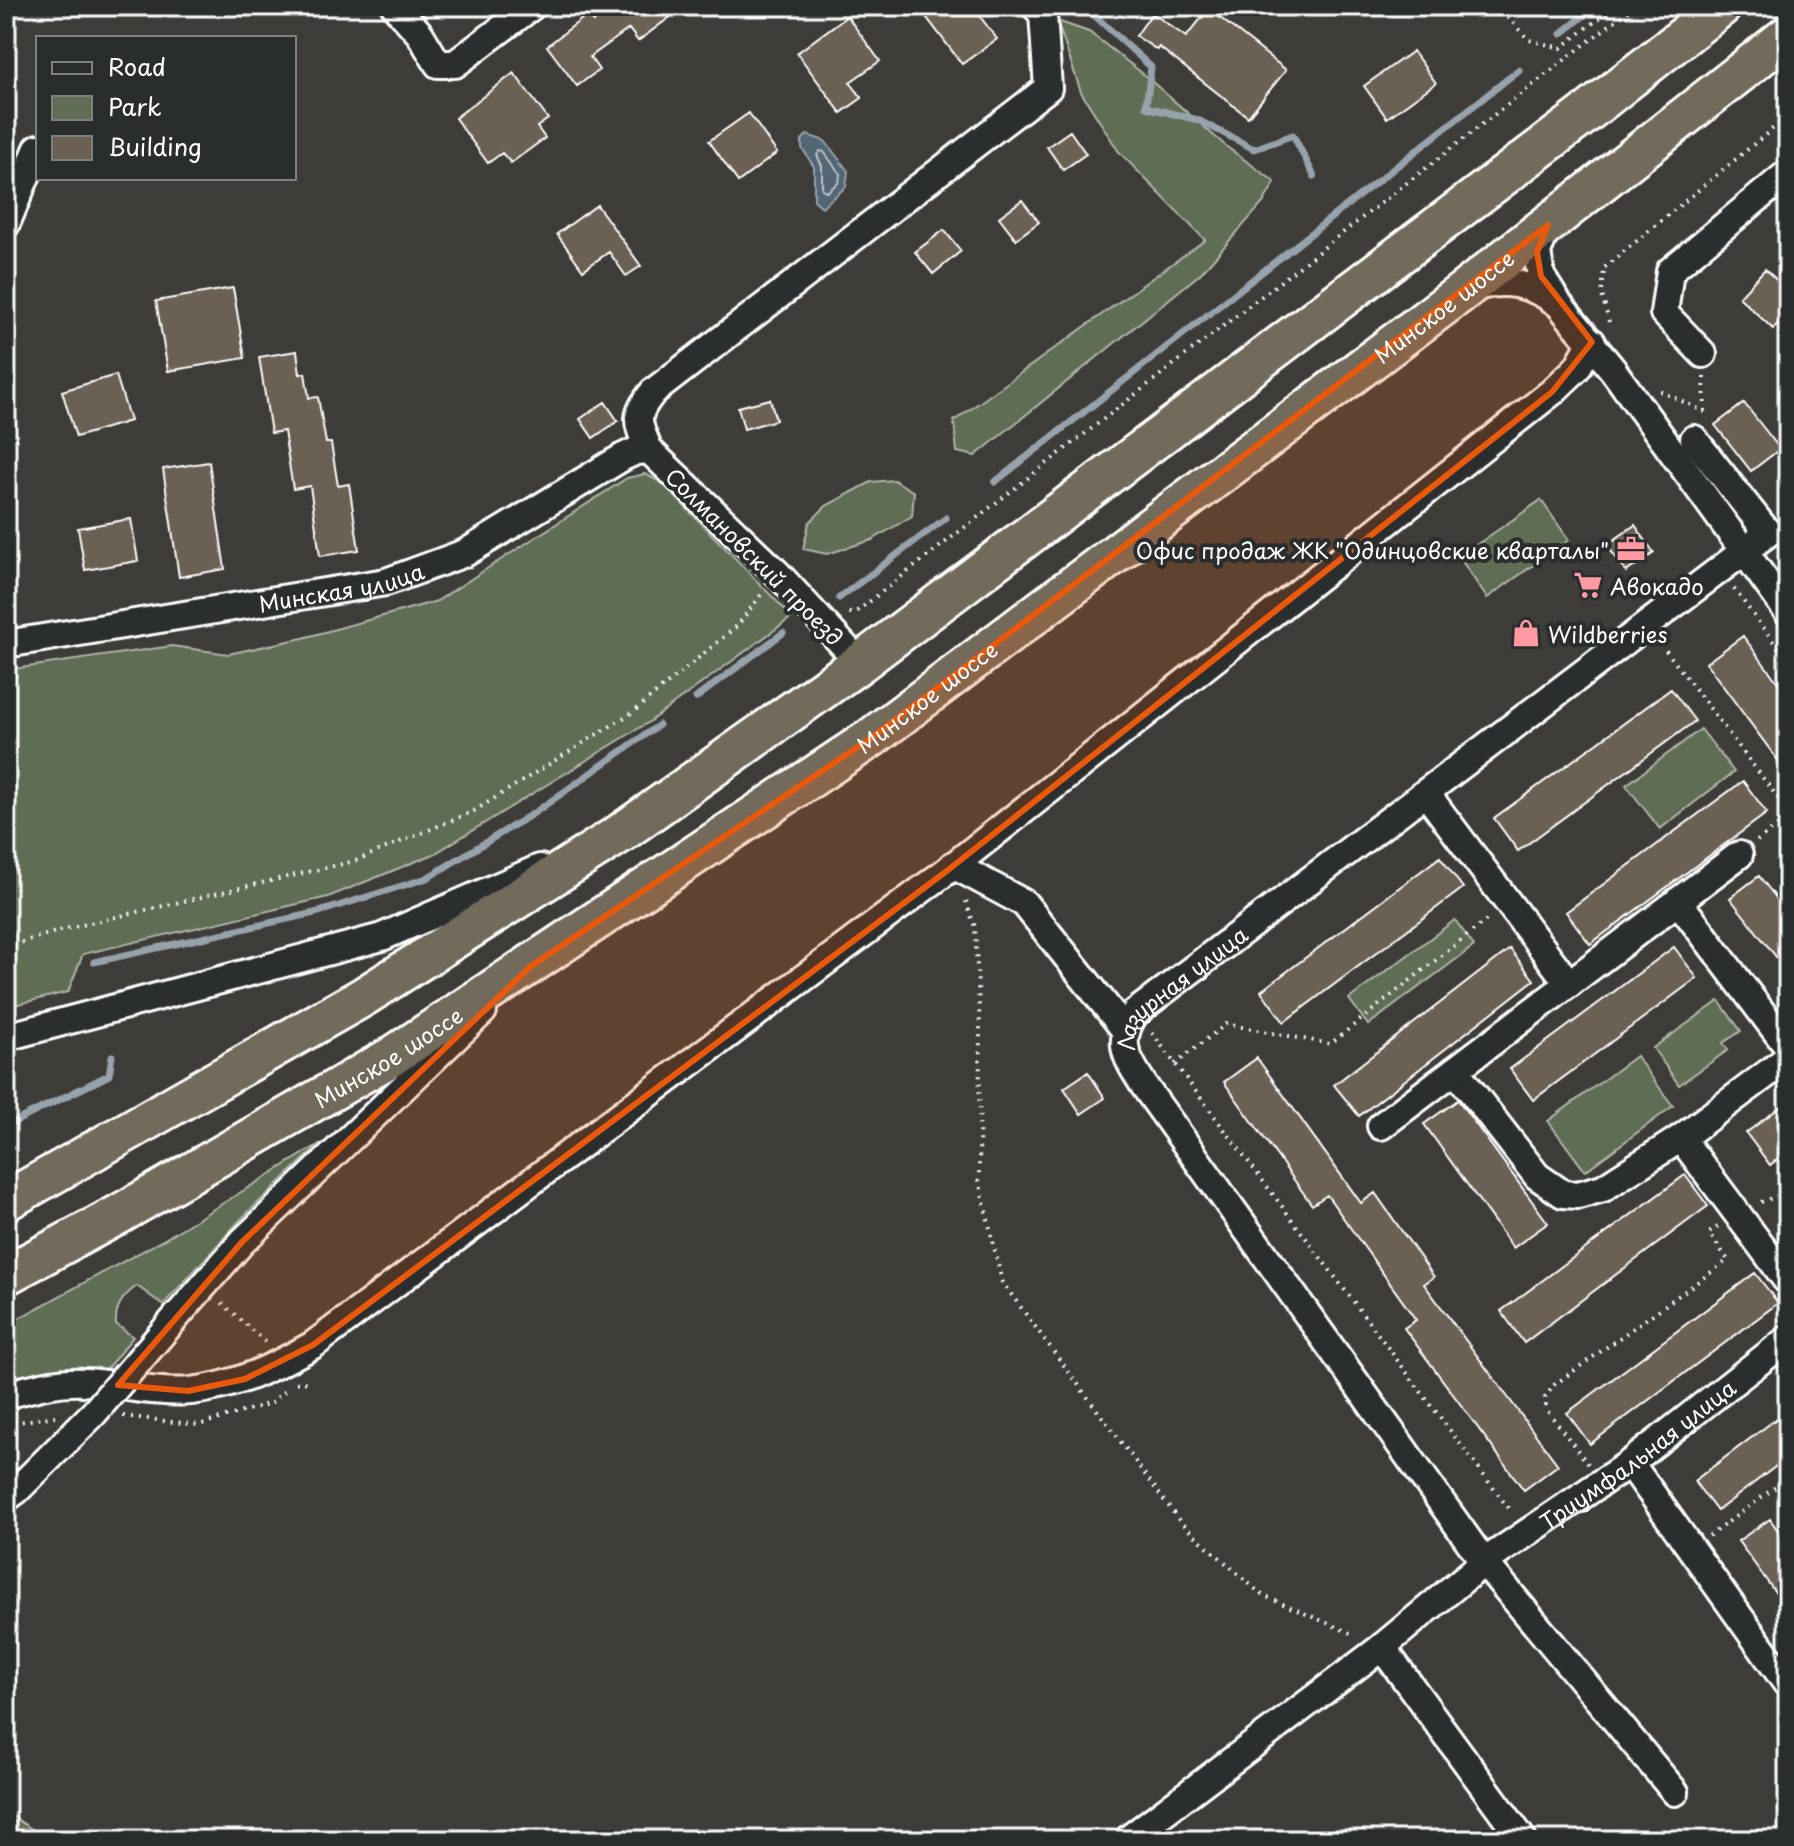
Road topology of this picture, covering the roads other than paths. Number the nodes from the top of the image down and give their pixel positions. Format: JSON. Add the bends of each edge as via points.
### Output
{"nodes":[{"id":1,"x":395,"y":6,"type":"edge"},
{"id":2,"x":532,"y":6,"type":"edge"},
{"id":3,"x":1035,"y":6,"type":"edge"},
{"id":4,"x":1722,"y":6,"type":"edge"},
{"id":5,"x":1788,"y":35,"type":"edge"},
{"id":6,"x":36,"y":153,"type":"edge"},
{"id":7,"x":1788,"y":173,"type":"edge"},
{"id":8,"x":6,"y":224,"type":"edge"},
{"id":9,"x":1548,"y":225,"type":"junction"},
{"id":10,"x":1462,"y":292,"type":"junction"},
{"id":11,"x":1558,"y":303,"type":"junction"},
{"id":12,"x":1592,"y":342,"type":"junction"},
{"id":13,"x":1703,"y":354,"type":"road end"},
{"id":14,"x":1694,"y":439,"type":"road end"},
{"id":15,"x":649,"y":450,"type":"junction"},
{"id":16,"x":1744,"y":552,"type":"junction"},
{"id":17,"x":1788,"y":612,"type":"edge"},
{"id":18,"x":6,"y":644,"type":"edge"},
{"id":19,"x":860,"y":663,"type":"junction"},
{"id":20,"x":1426,"y":793,"type":"junction"},
{"id":21,"x":621,"y":833,"type":"junction"},
{"id":22,"x":1739,"y":855,"type":"road end"},
{"id":23,"x":953,"y":865,"type":"junction"},
{"id":24,"x":1678,"y":901,"type":"junction"},
{"id":25,"x":531,"y":966,"type":"junction"},
{"id":26,"x":1569,"y":984,"type":"junction"},
{"id":27,"x":1131,"y":1021,"type":"junction"},
{"id":28,"x":6,"y":1037,"type":"edge"},
{"id":29,"x":1788,"y":1047,"type":"edge"},
{"id":30,"x":1788,"y":1058,"type":"edge"},
{"id":31,"x":1455,"y":1070,"type":"junction"},
{"id":32,"x":1381,"y":1126,"type":"dead end"},
{"id":33,"x":1681,"y":1138,"type":"junction"},
{"id":34,"x":6,"y":1201,"type":"edge"},
{"id":35,"x":6,"y":1275,"type":"edge"},
{"id":36,"x":1788,"y":1282,"type":"edge"},
{"id":37,"x":1788,"y":1339,"type":"edge"},
{"id":38,"x":6,"y":1395,"type":"edge"},
{"id":39,"x":1630,"y":1463,"type":"junction"},
{"id":40,"x":6,"y":1498,"type":"edge"},
{"id":41,"x":1484,"y":1562,"type":"junction"},
{"id":42,"x":1382,"y":1647,"type":"junction"},
{"id":43,"x":1788,"y":1685,"type":"edge"},
{"id":44,"x":1675,"y":1792,"type":"dead end"},
{"id":45,"x":1127,"y":1840,"type":"edge"},
{"id":46,"x":1523,"y":1840,"type":"edge"}],
"edges":[{"from":1,"to":2,"type":"street","via":[[438,64],[455,64]]},
{"from":3,"to":15,"type":"street","via":[[1043,14],[1048,88],[653,392],[640,409],[640,428]]},
{"from":4,"to":19,"type":"highway"},
{"from":5,"to":9,"type":"highway","name":"Минское шоссе"},
{"from":6,"to":8,"type":"street"},
{"from":7,"to":13,"type":"street","via":[[1670,271],[1664,313]]},
{"from":9,"to":10,"type":"highway","name":"Минское шоссе"},
{"from":9,"to":11,"type":"street","via":[[1537,258]]},
{"from":10,"to":11,"type":"street","via":[[1503,282],[1523,284]]},
{"from":10,"to":25,"type":"highway","name":"Минское шоссе","via":[[871,738]]},
{"from":11,"to":12,"type":"street"},
{"from":12,"to":16,"type":"street"},
{"from":12,"to":23,"type":"street","via":[[1577,368],[1552,392]]},
{"from":14,"to":16,"type":"street","name":"Лазурная улица","via":[[1768,533]]},
{"from":15,"to":18,"type":"street","name":"Минская улица","via":[[623,457],[465,553],[386,582]]},
{"from":15,"to":19,"type":"street","name":"Солмановский проезд","via":[[777,573]]},
{"from":16,"to":17,"type":"street"},
{"from":16,"to":20,"type":"street","name":"Лазурная улица"},
{"from":19,"to":21,"type":"highway"},
{"from":20,"to":26,"type":"street"},
{"from":20,"to":27,"type":"street","name":"Лазурная улица"},
{"from":21,"to":28,"type":"street","via":[[382,937]]},
{"from":21,"to":34,"type":"highway","via":[[363,997]]},
{"from":22,"to":24,"type":"street"},
{"from":23,"to":27,"type":"street","via":[[1024,903]]},
{"from":23,"to":38,"type":"street","via":[[313,1345],[274,1367],[188,1391],[82,1381]]},
{"from":24,"to":26,"type":"street"},
{"from":24,"to":29,"type":"street"},
{"from":25,"to":35,"type":"highway","name":"Минское шоссе","via":[[378,1065]]},
{"from":25,"to":40,"type":"street","bridge":true,"via":[[242,1242],[93,1414]]},
{"from":26,"to":31,"type":"street"},
{"from":27,"to":41,"type":"street","name":"Лазурная улица","via":[[1129,1060],[1145,1087]]},
{"from":30,"to":33,"type":"street"},
{"from":31,"to":32,"type":"street"},
{"from":31,"to":33,"type":"street","via":[[1537,1176],[1563,1194],[1603,1188]]},
{"from":33,"to":36,"type":"street"},
{"from":37,"to":39,"type":"street","name":"Триумфальная улица"},
{"from":39,"to":41,"type":"street","name":"Триумфальная улица"},
{"from":39,"to":43,"type":"street"},
{"from":41,"to":42,"type":"street","name":"Триумфальная улица"},
{"from":41,"to":44,"type":"street","name":"Лазурная улица"},
{"from":42,"to":45,"type":"street","name":"Триумфальная улица"},
{"from":42,"to":46,"type":"street"}]}
